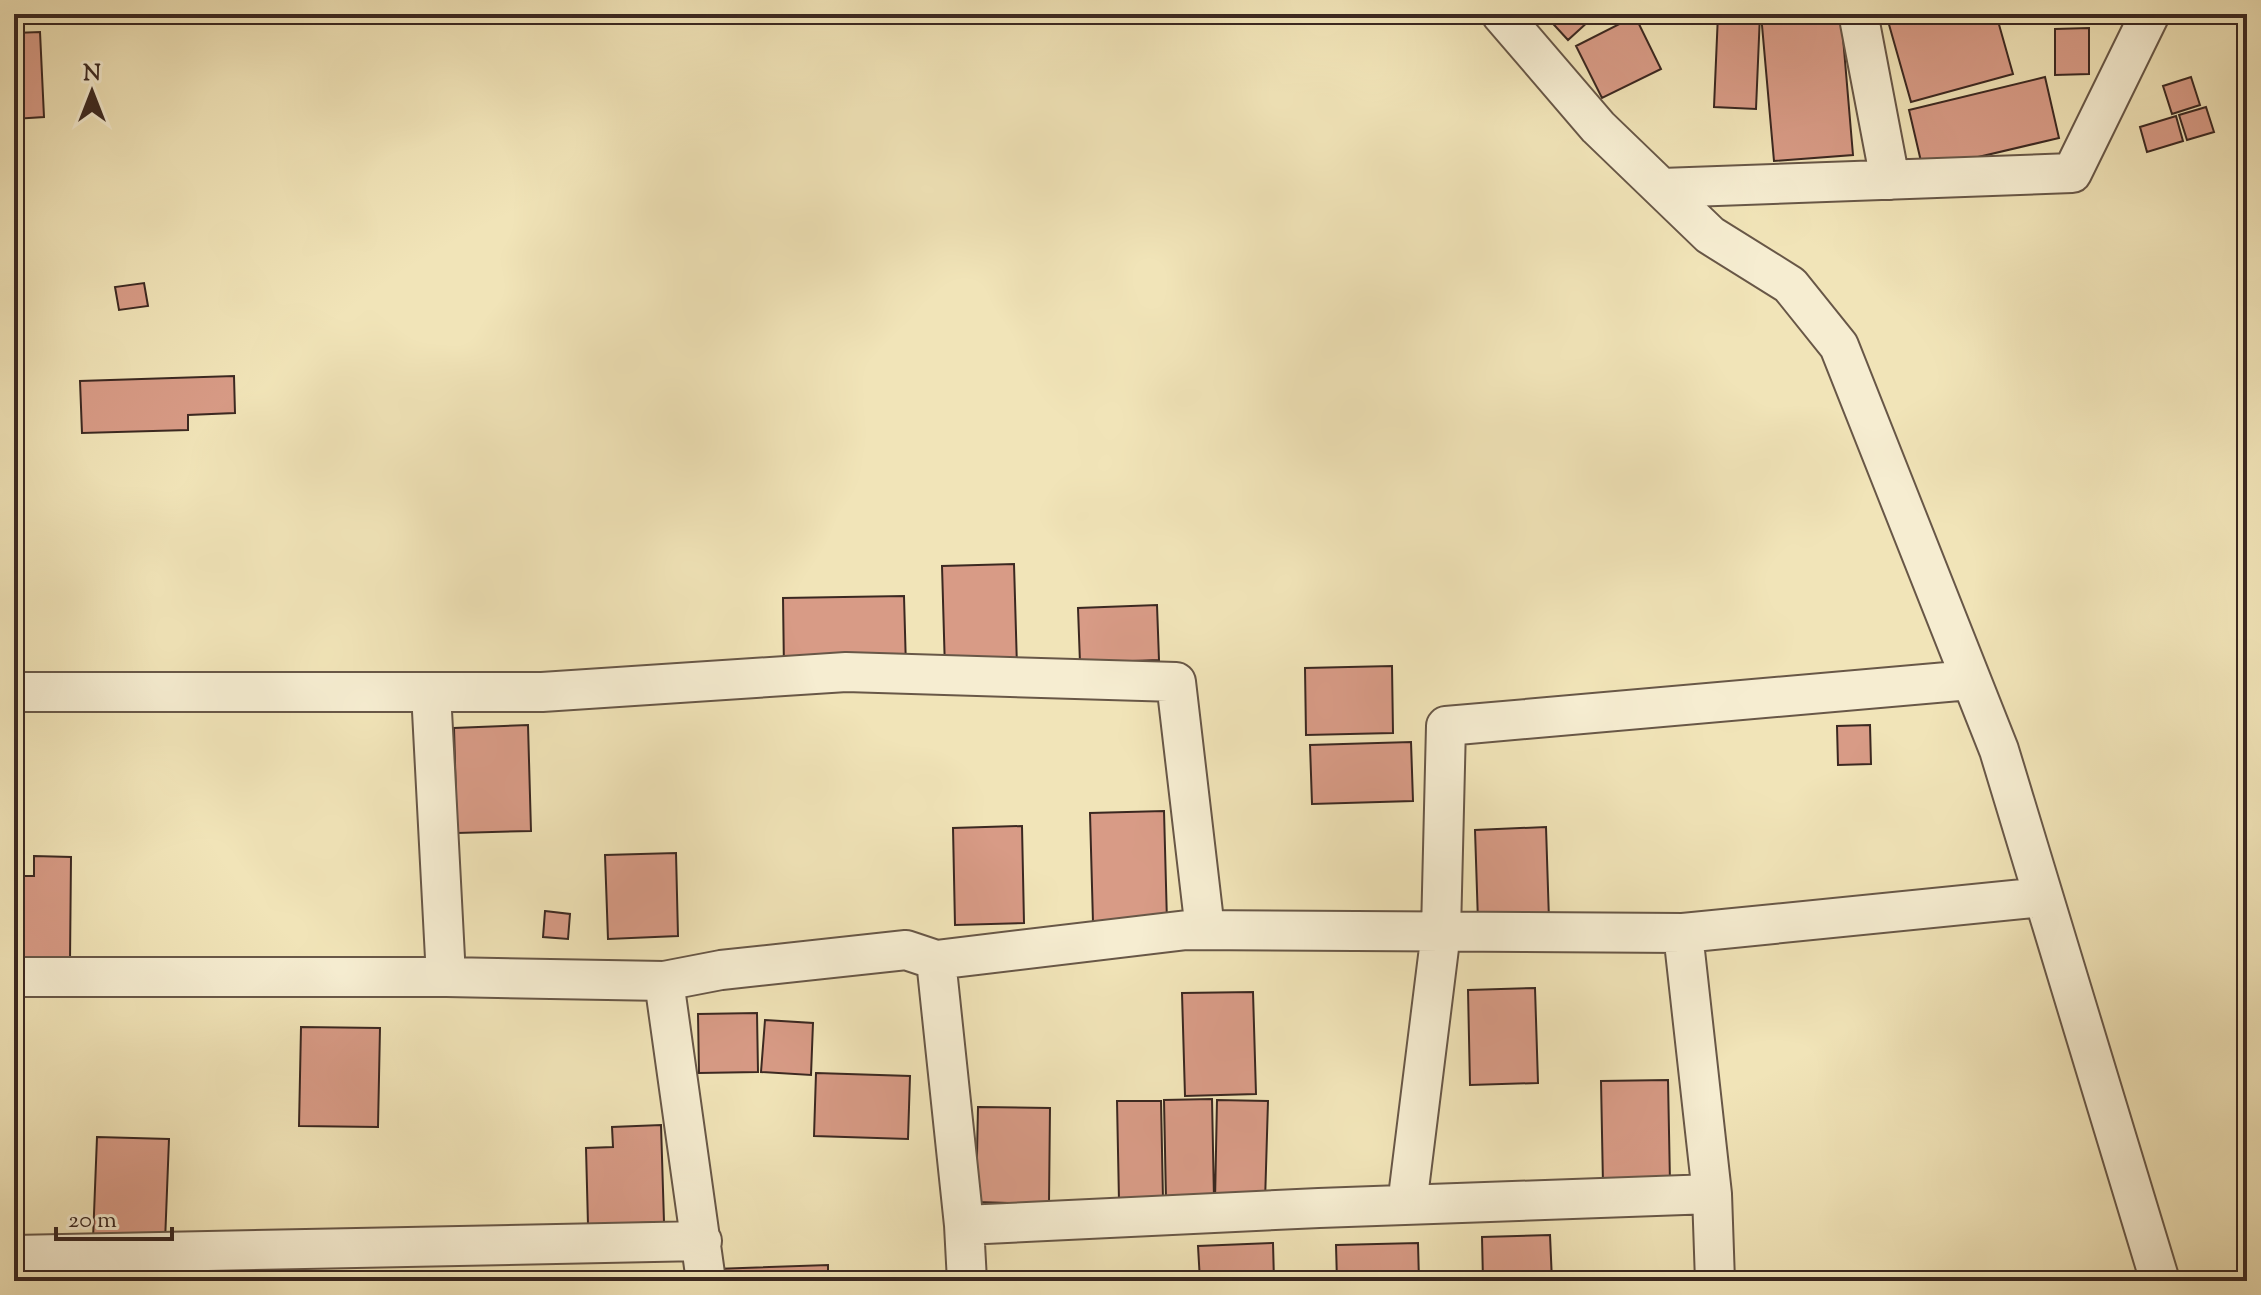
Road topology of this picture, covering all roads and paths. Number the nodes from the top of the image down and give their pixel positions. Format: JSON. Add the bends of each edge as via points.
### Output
{"nodes":[{"id":1,"x":1501,"y":14,"type":"edge"},
{"id":2,"x":2150,"y":14,"type":"edge"},
{"id":3,"x":1860,"y":23,"type":"dead end"},
{"id":4,"x":1890,"y":180,"type":"junction"},
{"id":5,"x":1662,"y":188,"type":"junction"},
{"id":6,"x":1970,"y":680,"type":"junction"},
{"id":7,"x":14,"y":692,"type":"edge"},
{"id":8,"x":431,"y":692,"type":"junction"},
{"id":9,"x":2043,"y":897,"type":"junction"},
{"id":10,"x":1205,"y":930,"type":"junction"},
{"id":11,"x":1441,"y":932,"type":"junction"},
{"id":12,"x":1683,"y":933,"type":"junction"},
{"id":13,"x":936,"y":960,"type":"junction"},
{"id":14,"x":14,"y":977,"type":"edge"},
{"id":15,"x":446,"y":977,"type":"junction"},
{"id":16,"x":664,"y":981,"type":"junction"},
{"id":17,"x":1712,"y":1194,"type":"junction"},
{"id":18,"x":1407,"y":1205,"type":"junction"},
{"id":19,"x":964,"y":1225,"type":"junction"},
{"id":20,"x":702,"y":1241,"type":"junction"},
{"id":21,"x":14,"y":1255,"type":"edge"},
{"id":22,"x":706,"y":1281,"type":"edge"},
{"id":23,"x":967,"y":1281,"type":"edge"},
{"id":24,"x":1715,"y":1281,"type":"edge"},
{"id":25,"x":2160,"y":1281,"type":"edge"}],
"edges":[{"from":1,"to":5,"type":"street","via":[[1598,127]]},
{"from":2,"to":4,"type":"street","via":[[2072,173]]},
{"from":3,"to":4,"type":"street"},
{"from":4,"to":5,"type":"street"},
{"from":5,"to":6,"type":"street","via":[[1710,235],[1790,285],[1839,346]]},
{"from":6,"to":9,"type":"street","via":[[1999,750]]},
{"from":6,"to":11,"type":"street","via":[[1446,726]]},
{"from":7,"to":8,"type":"street"},
{"from":8,"to":10,"type":"street","via":[[542,692],[846,672],[1176,682]]},
{"from":8,"to":15,"type":"street"},
{"from":9,"to":12,"type":"street"},
{"from":9,"to":25,"type":"street"},
{"from":10,"to":11,"type":"street"},
{"from":10,"to":13,"type":"street"},
{"from":11,"to":12,"type":"street"},
{"from":11,"to":18,"type":"street"},
{"from":12,"to":17,"type":"street"},
{"from":13,"to":16,"type":"street","via":[[906,950]]},
{"from":13,"to":19,"type":"street"},
{"from":14,"to":15,"type":"street"},
{"from":15,"to":16,"type":"street"},
{"from":16,"to":20,"type":"street"},
{"from":17,"to":18,"type":"street"},
{"from":17,"to":24,"type":"street"},
{"from":18,"to":19,"type":"street"},
{"from":19,"to":23,"type":"street"},
{"from":20,"to":21,"type":"street"},
{"from":20,"to":22,"type":"street"}]}
